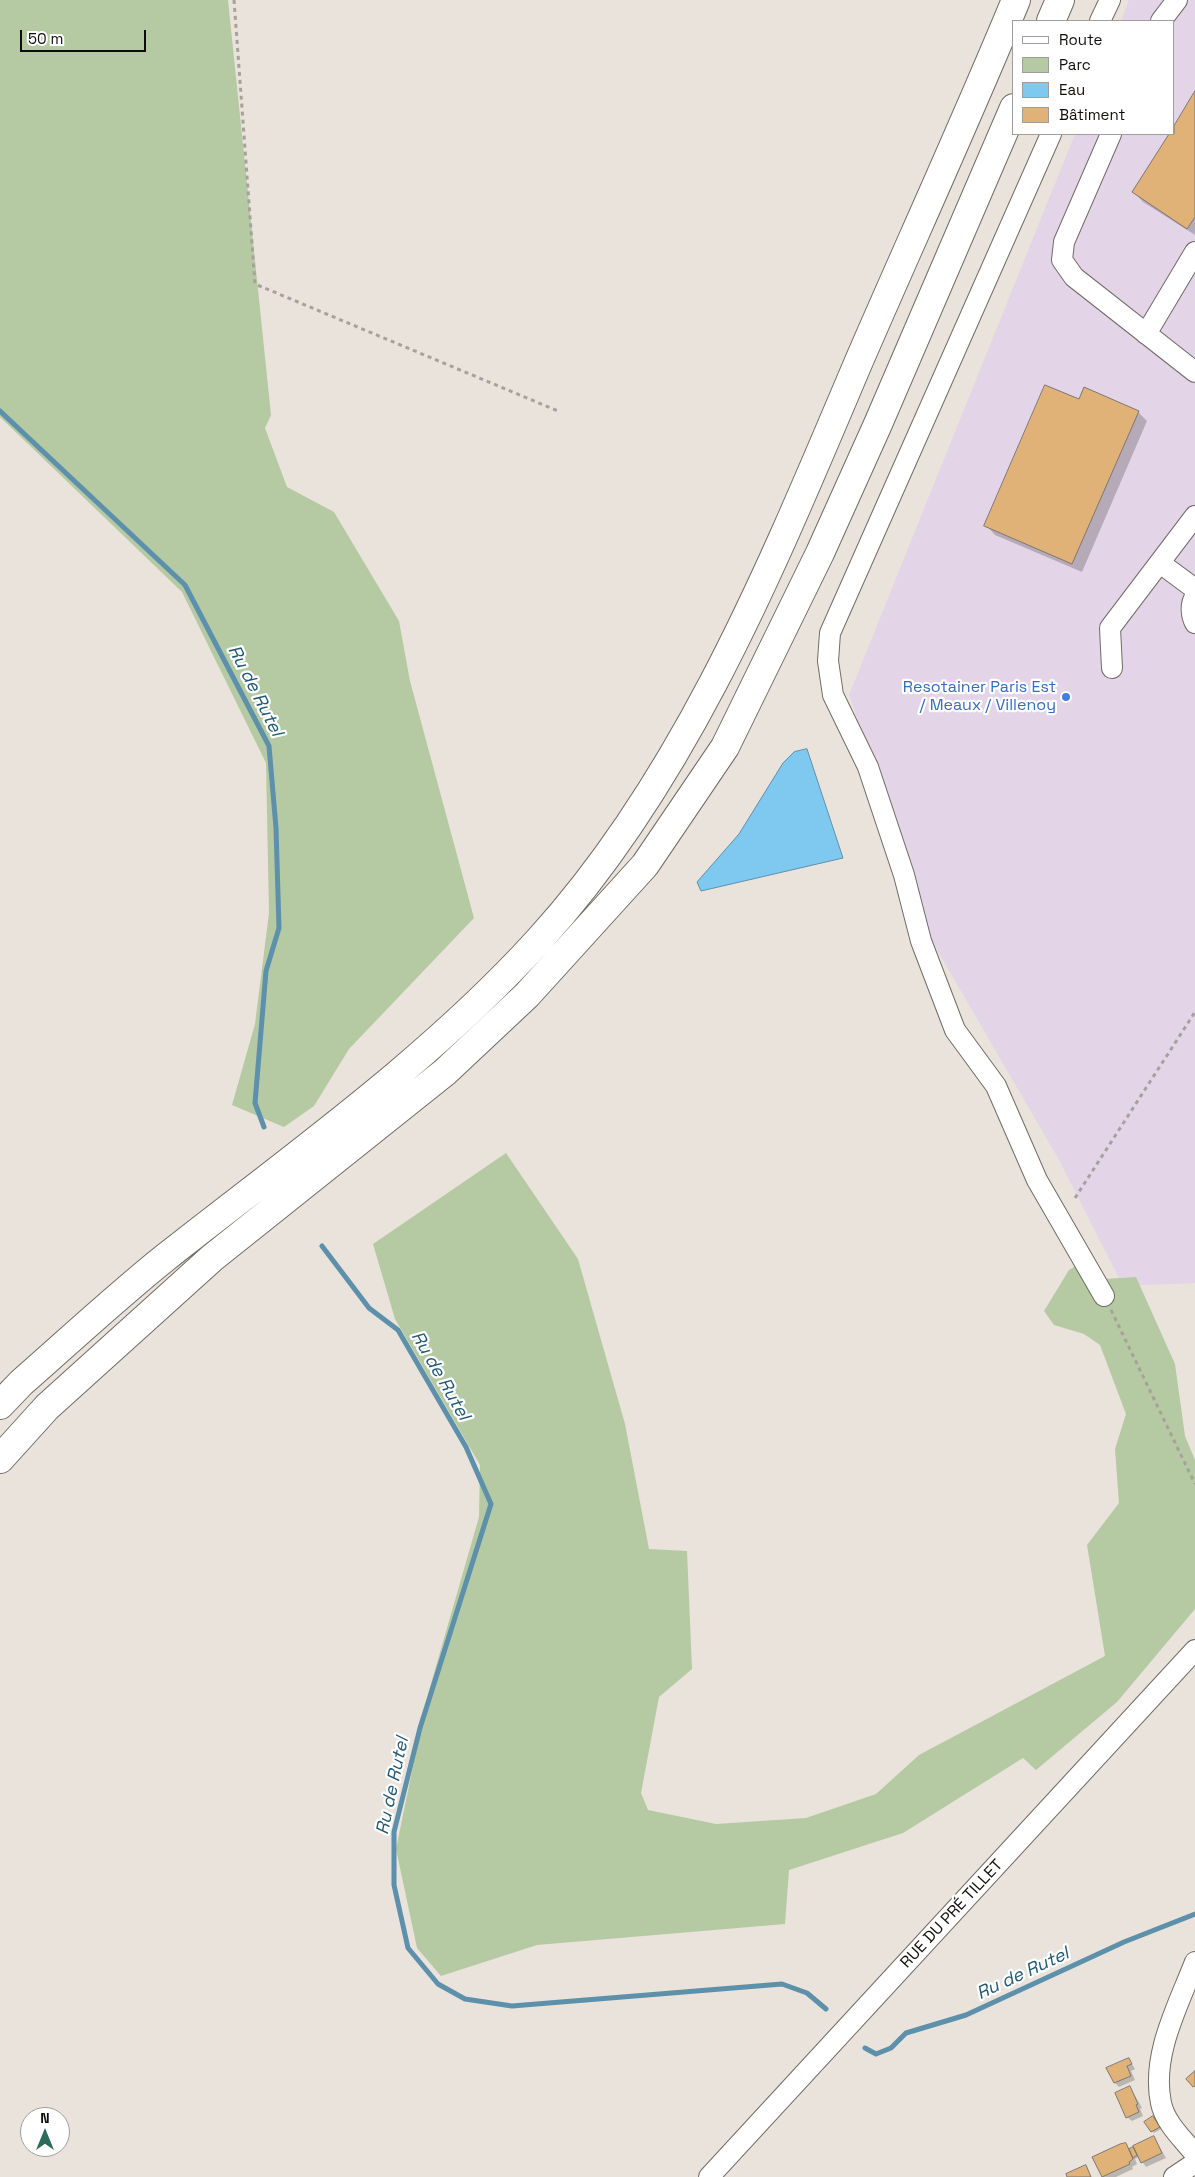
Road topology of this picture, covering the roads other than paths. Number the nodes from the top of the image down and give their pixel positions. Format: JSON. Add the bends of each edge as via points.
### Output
{"nodes":[{"id":1,"x":1016,"y":0,"type":"edge"},
{"id":2,"x":1060,"y":0,"type":"edge"},
{"id":3,"x":1110,"y":0,"type":"edge"},
{"id":4,"x":1177,"y":0,"type":"edge"},
{"id":5,"x":1051,"y":20,"type":"edge"},
{"id":6,"x":1100,"y":20,"type":"edge"},
{"id":7,"x":1162,"y":20,"type":"edge"},
{"id":8,"x":1012,"y":113,"type":"edge"},
{"id":9,"x":1051,"y":135,"type":"edge"},
{"id":10,"x":1111,"y":135,"type":"edge"},
{"id":11,"x":1195,"y":252,"type":"edge"},
{"id":12,"x":1146,"y":334,"type":"junction"},
{"id":13,"x":1195,"y":372,"type":"edge"},
{"id":14,"x":1195,"y":516,"type":"edge"},
{"id":15,"x":1160,"y":563,"type":"junction"},
{"id":16,"x":1195,"y":589,"type":"edge"},
{"id":17,"x":1195,"y":597,"type":"edge"},
{"id":18,"x":1195,"y":623,"type":"edge"},
{"id":19,"x":1112,"y":668,"type":"dead end"},
{"id":20,"x":1104,"y":1296,"type":"road end"},
{"id":21,"x":0,"y":1405,"type":"edge"},
{"id":22,"x":0,"y":1459,"type":"edge"},
{"id":23,"x":1195,"y":1650,"type":"edge"},
{"id":24,"x":1195,"y":1962,"type":"edge"},
{"id":25,"x":1195,"y":2154,"type":"edge"},
{"id":26,"x":1195,"y":2163,"type":"edge"},
{"id":27,"x":709,"y":2177,"type":"edge"},
{"id":28,"x":1174,"y":2177,"type":"edge"}],
"edges":[{"from":1,"to":21,"type":"highway","via":[[783,537],[735,638],[666,766],[583,887],[542,938],[425,1053],[161,1262],[21,1383]]},
{"from":2,"to":5,"type":"highway"},
{"from":3,"to":6,"type":"street"},
{"from":4,"to":7,"type":"street"},
{"from":8,"to":22,"type":"highway","via":[[820,553],[725,747],[645,865],[527,995],[445,1072],[212,1258],[47,1407]]},
{"from":9,"to":20,"type":"street","via":[[830,634],[828,661],[833,695],[868,767],[904,875],[921,942],[955,1030],[996,1086],[1037,1180]]},
{"from":10,"to":12,"type":"street","via":[[1064,242],[1062,260],[1074,277]]},
{"from":11,"to":12,"type":"street"},
{"from":12,"to":13,"type":"street"},
{"from":14,"to":15,"type":"street"},
{"from":15,"to":16,"type":"street"},
{"from":15,"to":19,"type":"street","via":[[1110,628]]},
{"from":17,"to":18,"type":"street","via":[[1192,600]]},
{"from":23,"to":27,"type":"street","name":"RUE DU PRÉ TILLET"},
{"from":24,"to":25,"type":"street","via":[[1171,2019],[1160,2060],[1161,2104],[1171,2126]]},
{"from":26,"to":28,"type":"street"}]}
